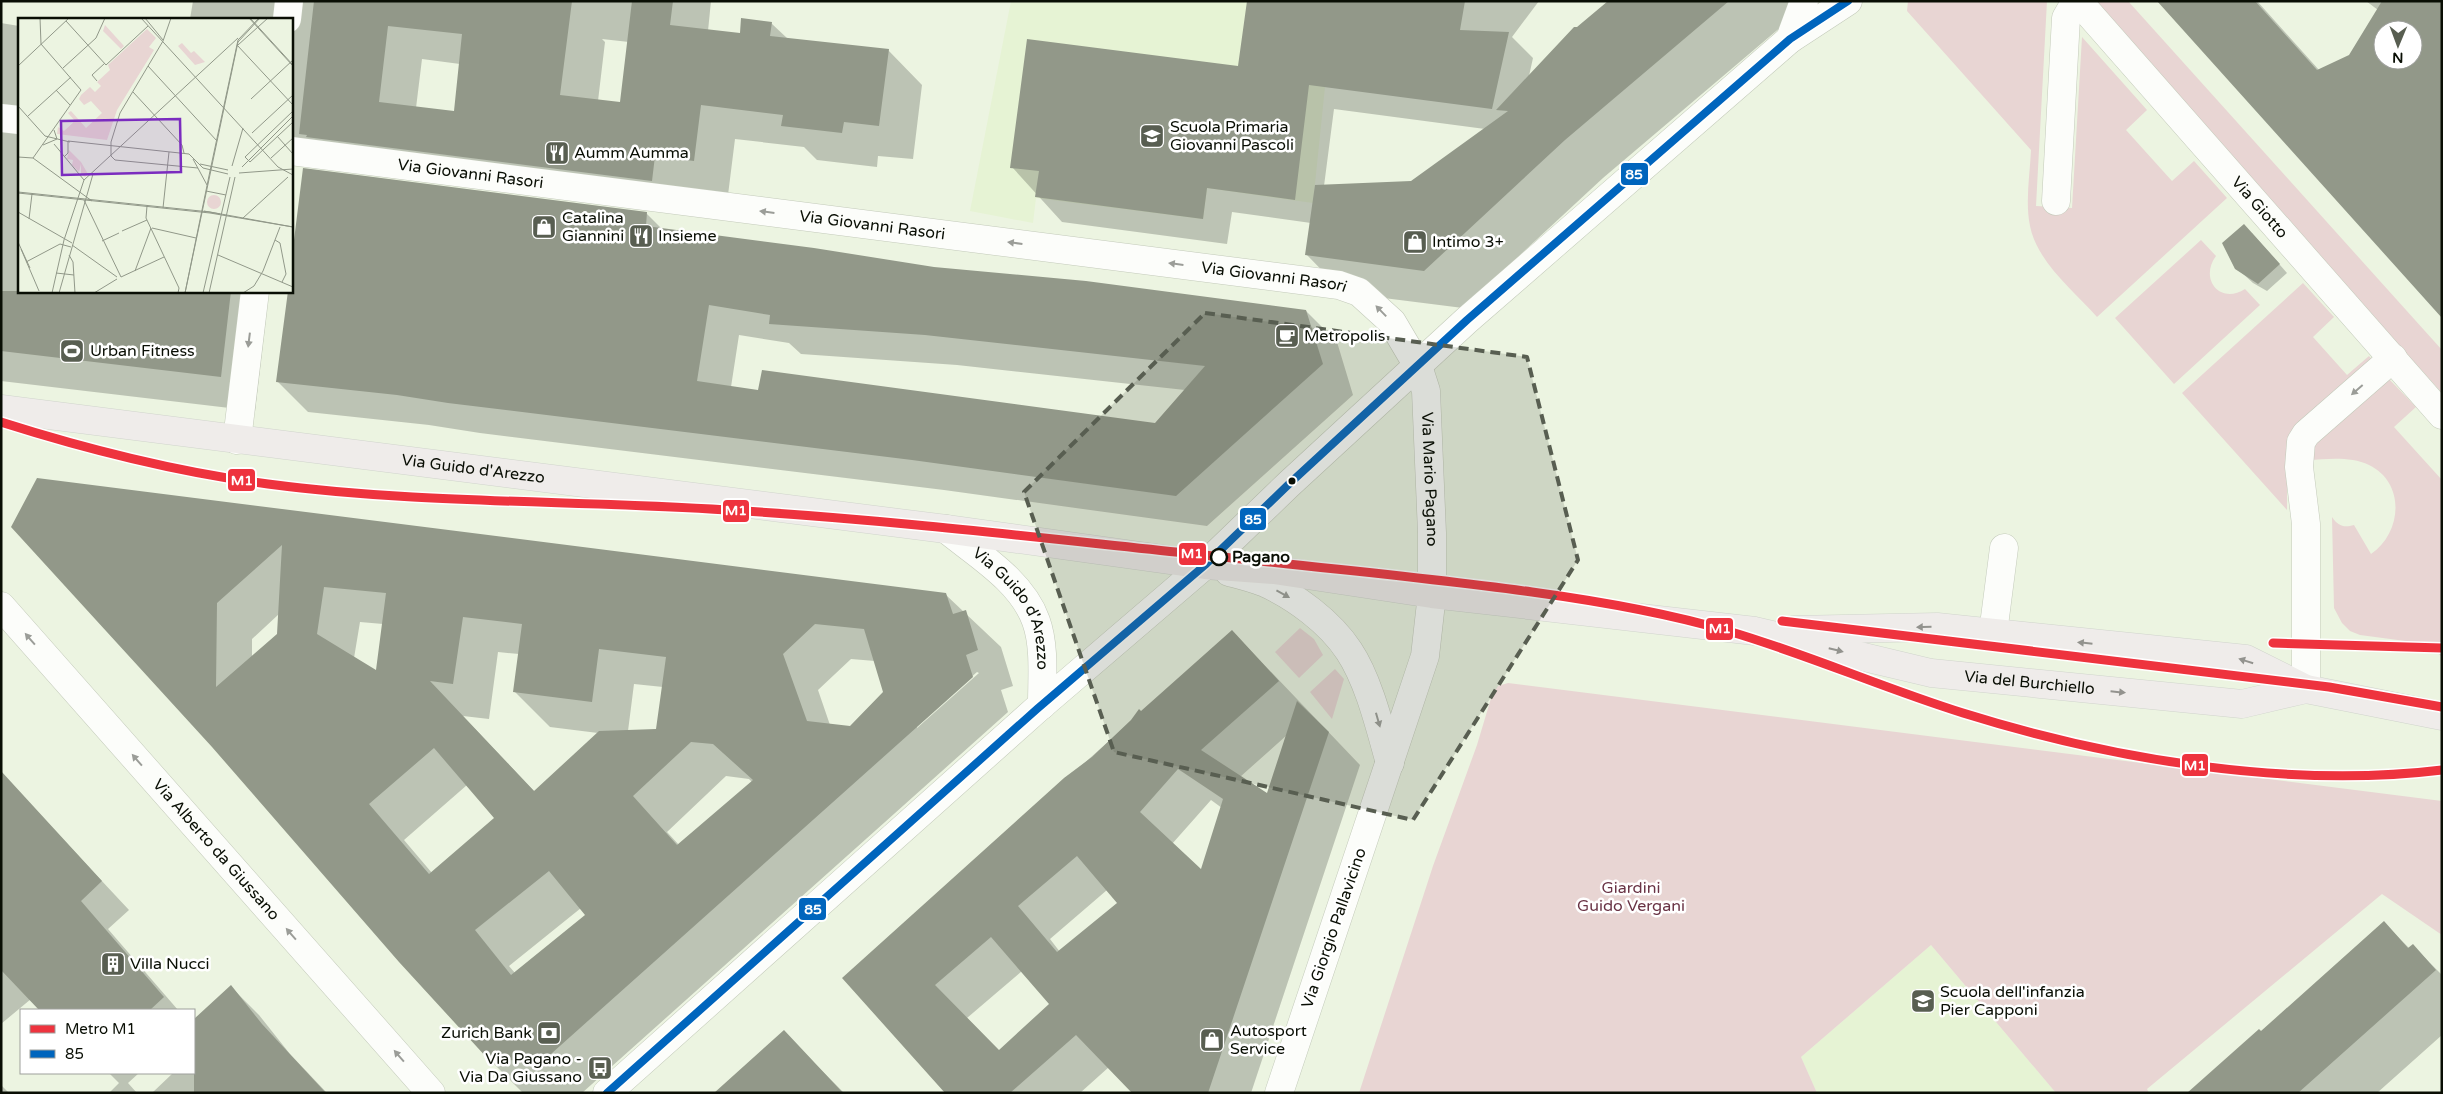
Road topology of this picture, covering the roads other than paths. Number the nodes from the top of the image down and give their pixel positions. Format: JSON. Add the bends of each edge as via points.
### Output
{"nodes":[{"id":1,"x":290,"y":1,"type":"edge"},
{"id":2,"x":1804,"y":1,"type":"edge"},
{"id":3,"x":1848,"y":1,"type":"edge"},
{"id":4,"x":2077,"y":1,"type":"edge"},
{"id":5,"x":287,"y":18,"type":"edge"},
{"id":6,"x":1790,"y":39,"type":"junction"},
{"id":7,"x":1,"y":118,"type":"edge"},
{"id":8,"x":18,"y":120,"type":"edge"},
{"id":9,"x":292,"y":151,"type":"edge"},
{"id":10,"x":2056,"y":202,"type":"dead end"},
{"id":11,"x":255,"y":292,"type":"edge"},
{"id":12,"x":2394,"y":358,"type":"junction"},
{"id":13,"x":1418,"y":366,"type":"junction"},
{"id":14,"x":1,"y":409,"type":"edge"},
{"id":15,"x":2442,"y":415,"type":"edge"},
{"id":16,"x":237,"y":440,"type":"junction"},
{"id":17,"x":946,"y":529,"type":"junction"},
{"id":18,"x":2004,"y":548,"type":"dead end"},
{"id":19,"x":1205,"y":565,"type":"junction"},
{"id":20,"x":1432,"y":594,"type":"junction"},
{"id":21,"x":1,"y":606,"type":"edge"},
{"id":22,"x":1755,"y":631,"type":"junction"},
{"id":23,"x":1993,"y":633,"type":"junction"},
{"id":24,"x":2306,"y":689,"type":"junction"},
{"id":25,"x":1042,"y":705,"type":"junction"},
{"id":26,"x":2442,"y":716,"type":"edge"},
{"id":27,"x":1390,"y":763,"type":"junction"},
{"id":28,"x":431,"y":1093,"type":"edge"},
{"id":29,"x":607,"y":1093,"type":"edge"},
{"id":30,"x":1279,"y":1093,"type":"edge"}],
"edges":[{"from":1,"to":5,"type":"street"},
{"from":2,"to":6,"type":"street"},
{"from":3,"to":6,"type":"street"},
{"from":4,"to":10,"type":"street","via":[[2066,18]]},
{"from":4,"to":12,"type":"street","name":"Via Giotto"},
{"from":6,"to":13,"type":"street"},
{"from":7,"to":8,"type":"street"},
{"from":13,"to":9,"type":"street","name":"Via Giovanni Rasori","one_way":true,"via":[[1392,322],[1376,305],[1359,292],[1339,285]]},
{"from":11,"to":16,"type":"street","one_way":true},
{"from":12,"to":15,"type":"street","name":"Via Giotto"},
{"from":12,"to":24,"type":"street","one_way":true,"via":[[2306,434],[2302,442],[2299,467],[2306,524]]},
{"from":13,"to":19,"type":"street"},
{"from":13,"to":20,"type":"street","name":"Via Mario Pagano","via":[[1426,391],[1429,434]]},
{"from":14,"to":16,"type":"main road","name":"Via Guido d'Arezzo"},
{"from":16,"to":17,"type":"main road","name":"Via Guido d'Arezzo"},
{"from":17,"to":19,"type":"main road","name":"Via Guido d'Arezzo"},
{"from":17,"to":25,"type":"street","name":"Via Guido d'Arezzo","via":[[1005,577],[1024,597],[1037,622],[1042,659]]},
{"from":18,"to":23,"type":"street"},
{"from":19,"to":20,"type":"main road","name":"Via del Burchiello","via":[[1274,570]]},
{"from":19,"to":25,"type":"street"},
{"from":19,"to":27,"type":"street","one_way":true,"via":[[1262,582],[1322,620],[1349,651],[1373,703]]},
{"from":20,"to":22,"type":"main road","name":"Via del Burchiello"},
{"from":20,"to":27,"type":"street","name":"Via Giorgio Pallavicino","via":[[1425,656]]},
{"from":28,"to":21,"type":"street","name":"Via Alberto da Giussano","one_way":true},
{"from":23,"to":22,"type":"main road","name":"Via del Burchiello","one_way":true,"via":[[1937,627]]},
{"from":22,"to":24,"type":"main road","name":"Via del Burchiello","one_way":true,"via":[[1931,673],[2242,704]]},
{"from":24,"to":23,"type":"main road","name":"Via del Burchiello","one_way":true,"via":[[2246,659]]},
{"from":24,"to":26,"type":"main road","name":"Via del Burchiello"},
{"from":25,"to":29,"type":"street"},
{"from":27,"to":30,"type":"street","name":"Via Giorgio Pallavicino"}]}
